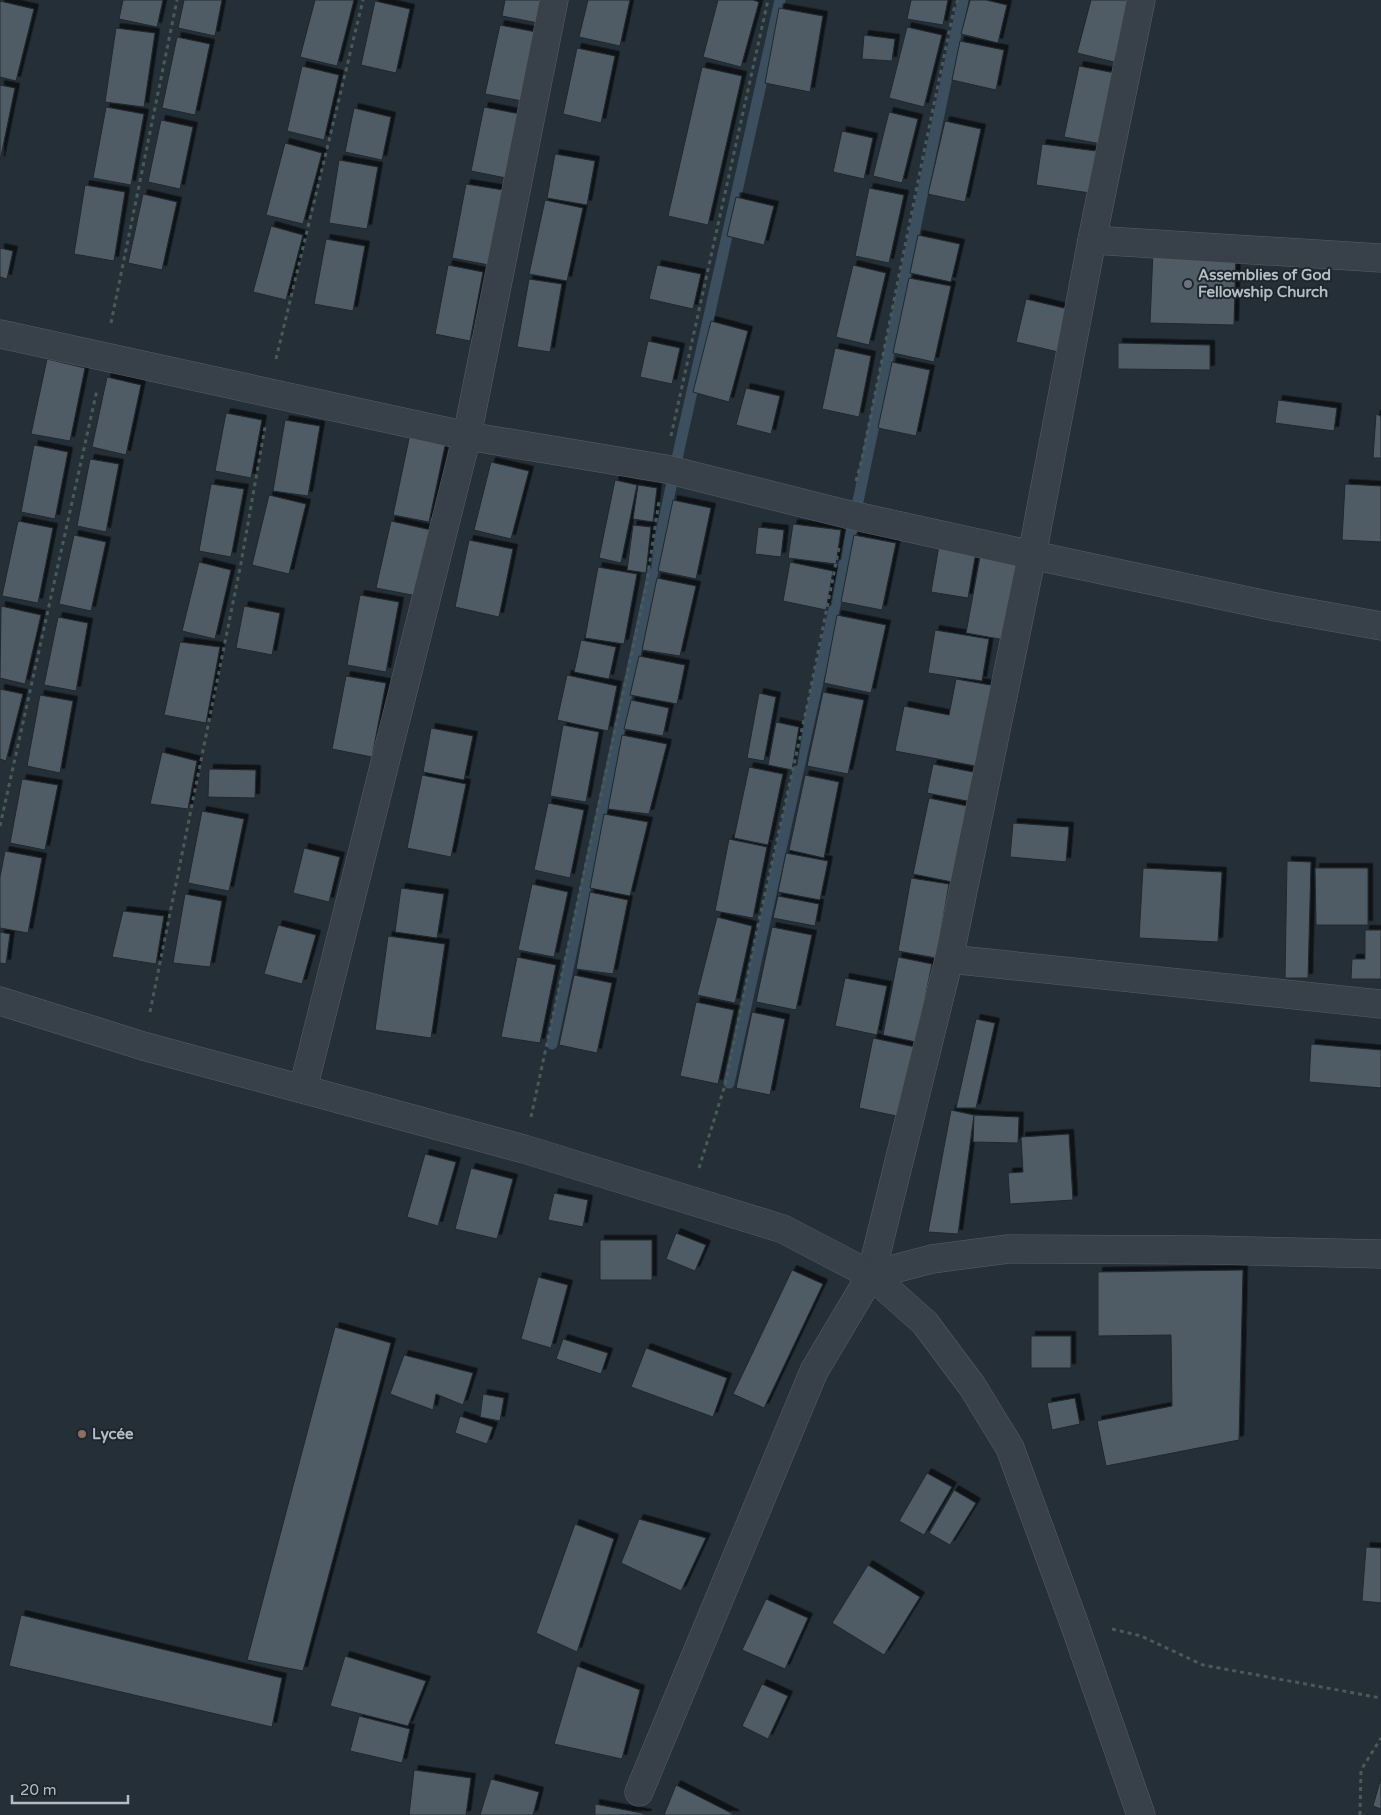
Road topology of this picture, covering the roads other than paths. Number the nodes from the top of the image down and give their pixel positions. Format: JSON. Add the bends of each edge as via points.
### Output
{"nodes":[{"id":1,"x":554,"y":0,"type":"edge"},
{"id":2,"x":1141,"y":0,"type":"edge"},
{"id":3,"x":1092,"y":240,"type":"junction"},
{"id":4,"x":1381,"y":258,"type":"edge"},
{"id":5,"x":0,"y":334,"type":"edge"},
{"id":6,"x":467,"y":436,"type":"junction"},
{"id":7,"x":1032,"y":555,"type":"junction"},
{"id":8,"x":1381,"y":626,"type":"edge"},
{"id":9,"x":949,"y":959,"type":"junction"},
{"id":10,"x":0,"y":1001,"type":"edge"},
{"id":11,"x":1381,"y":1004,"type":"edge"},
{"id":12,"x":303,"y":1089,"type":"junction"},
{"id":13,"x":1381,"y":1254,"type":"edge"},
{"id":14,"x":871,"y":1275,"type":"junction"},
{"id":15,"x":638,"y":1792,"type":"dead end"},
{"id":16,"x":1141,"y":1815,"type":"edge"}],
"edges":[{"from":1,"to":6,"type":"street"},
{"from":2,"to":3,"type":"street"},
{"from":3,"to":4,"type":"street"},
{"from":3,"to":7,"type":"street"},
{"from":5,"to":6,"type":"street"},
{"from":6,"to":7,"type":"street","via":[[664,470]]},
{"from":6,"to":12,"type":"street"},
{"from":7,"to":8,"type":"street"},
{"from":7,"to":9,"type":"street"},
{"from":9,"to":11,"type":"street"},
{"from":9,"to":14,"type":"street"},
{"from":10,"to":12,"type":"street","via":[[143,1046]]},
{"from":12,"to":14,"type":"street","via":[[524,1149],[783,1229]]},
{"from":13,"to":14,"type":"street","via":[[1008,1249],[932,1259]]},
{"from":14,"to":15,"type":"street","via":[[814,1371]]},
{"from":14,"to":16,"type":"street","via":[[925,1323],[972,1386],[1010,1448]]}]}
